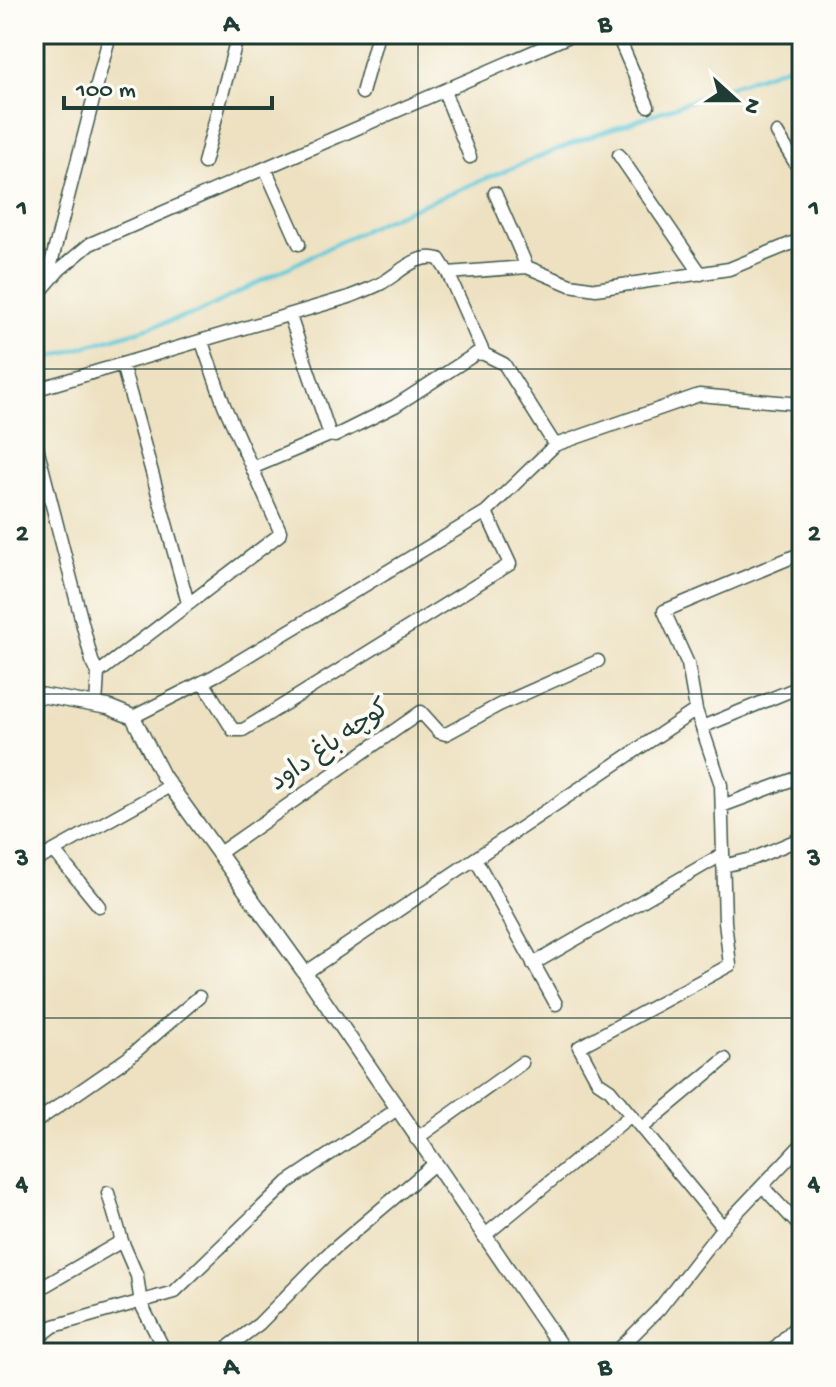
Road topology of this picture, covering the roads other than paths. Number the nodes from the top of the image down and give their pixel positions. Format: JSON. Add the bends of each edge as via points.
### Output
{"nodes":[{"id":1,"x":110,"y":34,"type":"edge"},
{"id":2,"x":238,"y":34,"type":"edge"},
{"id":3,"x":378,"y":34,"type":"edge"},
{"id":4,"x":574,"y":34,"type":"edge"},
{"id":5,"x":617,"y":34,"type":"edge"},
{"id":6,"x":444,"y":91,"type":"junction"},
{"id":7,"x":362,"y":93,"type":"dead end"},
{"id":8,"x":648,"y":106,"type":"dead end"},
{"id":9,"x":777,"y":133,"type":"dead end"},
{"id":10,"x":619,"y":155,"type":"dead end"},
{"id":11,"x":470,"y":157,"type":"dead end"},
{"id":12,"x":204,"y":163,"type":"dead end"},
{"id":13,"x":265,"y":168,"type":"junction"},
{"id":14,"x":802,"y":174,"type":"edge"},
{"id":15,"x":495,"y":193,"type":"dead end"},
{"id":16,"x":802,"y":239,"type":"edge"},
{"id":17,"x":299,"y":244,"type":"dead end"},
{"id":18,"x":527,"y":267,"type":"junction"},
{"id":19,"x":448,"y":273,"type":"junction"},
{"id":20,"x":701,"y":274,"type":"junction"},
{"id":21,"x":45,"y":286,"type":"junction"},
{"id":22,"x":34,"y":299,"type":"edge"},
{"id":23,"x":290,"y":316,"type":"junction"},
{"id":24,"x":202,"y":342,"type":"junction"},
{"id":25,"x":484,"y":354,"type":"junction"},
{"id":26,"x":122,"y":364,"type":"junction"},
{"id":27,"x":34,"y":390,"type":"edge"},
{"id":28,"x":802,"y":404,"type":"edge"},
{"id":29,"x":34,"y":435,"type":"edge"},
{"id":30,"x":330,"y":435,"type":"junction"},
{"id":31,"x":555,"y":445,"type":"junction"},
{"id":32,"x":252,"y":468,"type":"junction"},
{"id":33,"x":486,"y":512,"type":"junction"},
{"id":34,"x":802,"y":553,"type":"edge"},
{"id":35,"x":188,"y":603,"type":"junction"},
{"id":36,"x":598,"y":661,"type":"dead end"},
{"id":37,"x":98,"y":673,"type":"junction"},
{"id":38,"x":203,"y":682,"type":"junction"},
{"id":39,"x":802,"y":686,"type":"edge"},
{"id":40,"x":34,"y":694,"type":"edge"},
{"id":41,"x":96,"y":705,"type":"junction"},
{"id":42,"x":696,"y":710,"type":"junction"},
{"id":43,"x":133,"y":717,"type":"junction"},
{"id":44,"x":702,"y":727,"type":"junction"},
{"id":45,"x":802,"y":776,"type":"edge"},
{"id":46,"x":170,"y":786,"type":"junction"},
{"id":47,"x":722,"y":806,"type":"junction"},
{"id":48,"x":802,"y":838,"type":"edge"},
{"id":49,"x":54,"y":851,"type":"junction"},
{"id":50,"x":218,"y":854,"type":"junction"},
{"id":51,"x":476,"y":860,"type":"junction"},
{"id":52,"x":723,"y":860,"type":"junction"},
{"id":53,"x":34,"y":862,"type":"edge"},
{"id":54,"x":99,"y":906,"type":"dead end"},
{"id":55,"x":533,"y":964,"type":"junction"},
{"id":56,"x":305,"y":973,"type":"junction"},
{"id":57,"x":199,"y":997,"type":"dead end"},
{"id":58,"x":556,"y":1004,"type":"dead end"},
{"id":59,"x":725,"y":1059,"type":"dead end"},
{"id":60,"x":522,"y":1063,"type":"dead end"},
{"id":61,"x":396,"y":1110,"type":"junction"},
{"id":62,"x":631,"y":1115,"type":"junction"},
{"id":63,"x":34,"y":1123,"type":"edge"},
{"id":64,"x":642,"y":1128,"type":"junction"},
{"id":65,"x":416,"y":1139,"type":"junction"},
{"id":66,"x":802,"y":1144,"type":"edge"},
{"id":67,"x":433,"y":1165,"type":"junction"},
{"id":68,"x":764,"y":1188,"type":"junction"},
{"id":69,"x":108,"y":1193,"type":"dead end"},
{"id":70,"x":723,"y":1227,"type":"junction"},
{"id":71,"x":802,"y":1229,"type":"edge"},
{"id":72,"x":484,"y":1236,"type":"junction"},
{"id":73,"x":122,"y":1241,"type":"junction"},
{"id":74,"x":34,"y":1292,"type":"edge"},
{"id":75,"x":141,"y":1304,"type":"junction"},
{"id":76,"x":802,"y":1320,"type":"edge"},
{"id":77,"x":34,"y":1341,"type":"edge"},
{"id":78,"x":563,"y":1352,"type":"edge"},
{"id":79,"x":166,"y":1353,"type":"edge"},
{"id":80,"x":220,"y":1353,"type":"edge"},
{"id":81,"x":615,"y":1353,"type":"edge"},
{"id":82,"x":770,"y":1353,"type":"edge"}],
"edges":[{"from":1,"to":21,"type":"street"},
{"from":2,"to":12,"type":"street"},
{"from":3,"to":7,"type":"street"},
{"from":4,"to":6,"type":"street"},
{"from":5,"to":8,"type":"street"},
{"from":6,"to":11,"type":"street"},
{"from":6,"to":13,"type":"street"},
{"from":9,"to":14,"type":"street"},
{"from":10,"to":20,"type":"street"},
{"from":13,"to":17,"type":"street"},
{"from":13,"to":21,"type":"street","via":[[82,249]]},
{"from":15,"to":18,"type":"street"},
{"from":16,"to":20,"type":"street","via":[[729,269]]},
{"from":18,"to":19,"type":"street"},
{"from":18,"to":20,"type":"street","via":[[570,285],[596,289]]},
{"from":19,"to":23,"type":"street","via":[[432,257],[397,269],[383,283]]},
{"from":19,"to":25,"type":"street"},
{"from":21,"to":22,"type":"street"},
{"from":23,"to":24,"type":"street"},
{"from":23,"to":30,"type":"street"},
{"from":24,"to":26,"type":"street"},
{"from":24,"to":32,"type":"street"},
{"from":25,"to":30,"type":"street","via":[[477,353],[340,436]]},
{"from":25,"to":31,"type":"street","via":[[504,364]]},
{"from":26,"to":27,"type":"street"},
{"from":26,"to":35,"type":"street"},
{"from":28,"to":31,"type":"street","via":[[699,395]]},
{"from":29,"to":37,"type":"street"},
{"from":30,"to":32,"type":"street"},
{"from":31,"to":33,"type":"street"},
{"from":32,"to":35,"type":"street","via":[[279,535]]},
{"from":33,"to":38,"type":"street"},
{"from":33,"to":38,"type":"street","via":[[510,564],[243,730],[233,730]]},
{"from":34,"to":42,"type":"street","via":[[664,611],[688,664]]},
{"from":35,"to":37,"type":"street"},
{"from":36,"to":50,"type":"street","name":"کوچه باغ داود","via":[[446,734],[421,712]]},
{"from":37,"to":41,"type":"street"},
{"from":38,"to":43,"type":"street"},
{"from":39,"to":44,"type":"street"},
{"from":40,"to":41,"type":"street"},
{"from":41,"to":43,"type":"street"},
{"from":42,"to":44,"type":"street"},
{"from":42,"to":51,"type":"street"},
{"from":43,"to":46,"type":"street"},
{"from":44,"to":47,"type":"street","via":[[721,785]]},
{"from":45,"to":47,"type":"street"},
{"from":46,"to":49,"type":"street"},
{"from":46,"to":50,"type":"street"},
{"from":47,"to":52,"type":"street"},
{"from":48,"to":52,"type":"street","via":[[752,859]]},
{"from":49,"to":53,"type":"street"},
{"from":49,"to":54,"type":"street"},
{"from":50,"to":56,"type":"street"},
{"from":51,"to":55,"type":"street"},
{"from":51,"to":56,"type":"street"},
{"from":52,"to":55,"type":"street"},
{"from":52,"to":62,"type":"street","via":[[730,965],[579,1047],[598,1082]]},
{"from":55,"to":58,"type":"street"},
{"from":56,"to":61,"type":"street"},
{"from":57,"to":63,"type":"street","via":[[128,1058]]},
{"from":59,"to":64,"type":"street"},
{"from":60,"to":65,"type":"street"},
{"from":61,"to":65,"type":"street"},
{"from":61,"to":75,"type":"street","via":[[288,1182],[174,1292]]},
{"from":62,"to":64,"type":"street"},
{"from":62,"to":72,"type":"street"},
{"from":64,"to":70,"type":"street"},
{"from":65,"to":67,"type":"street"},
{"from":66,"to":68,"type":"street"},
{"from":67,"to":72,"type":"street"},
{"from":67,"to":80,"type":"street","via":[[328,1254],[259,1324]]},
{"from":68,"to":70,"type":"street"},
{"from":68,"to":71,"type":"street"},
{"from":69,"to":73,"type":"street"},
{"from":70,"to":81,"type":"street","via":[[659,1309]]},
{"from":72,"to":78,"type":"street"},
{"from":73,"to":74,"type":"street"},
{"from":73,"to":75,"type":"street","via":[[137,1276]]},
{"from":75,"to":77,"type":"street","via":[[54,1326]]},
{"from":75,"to":79,"type":"street"},
{"from":76,"to":82,"type":"street"}]}
